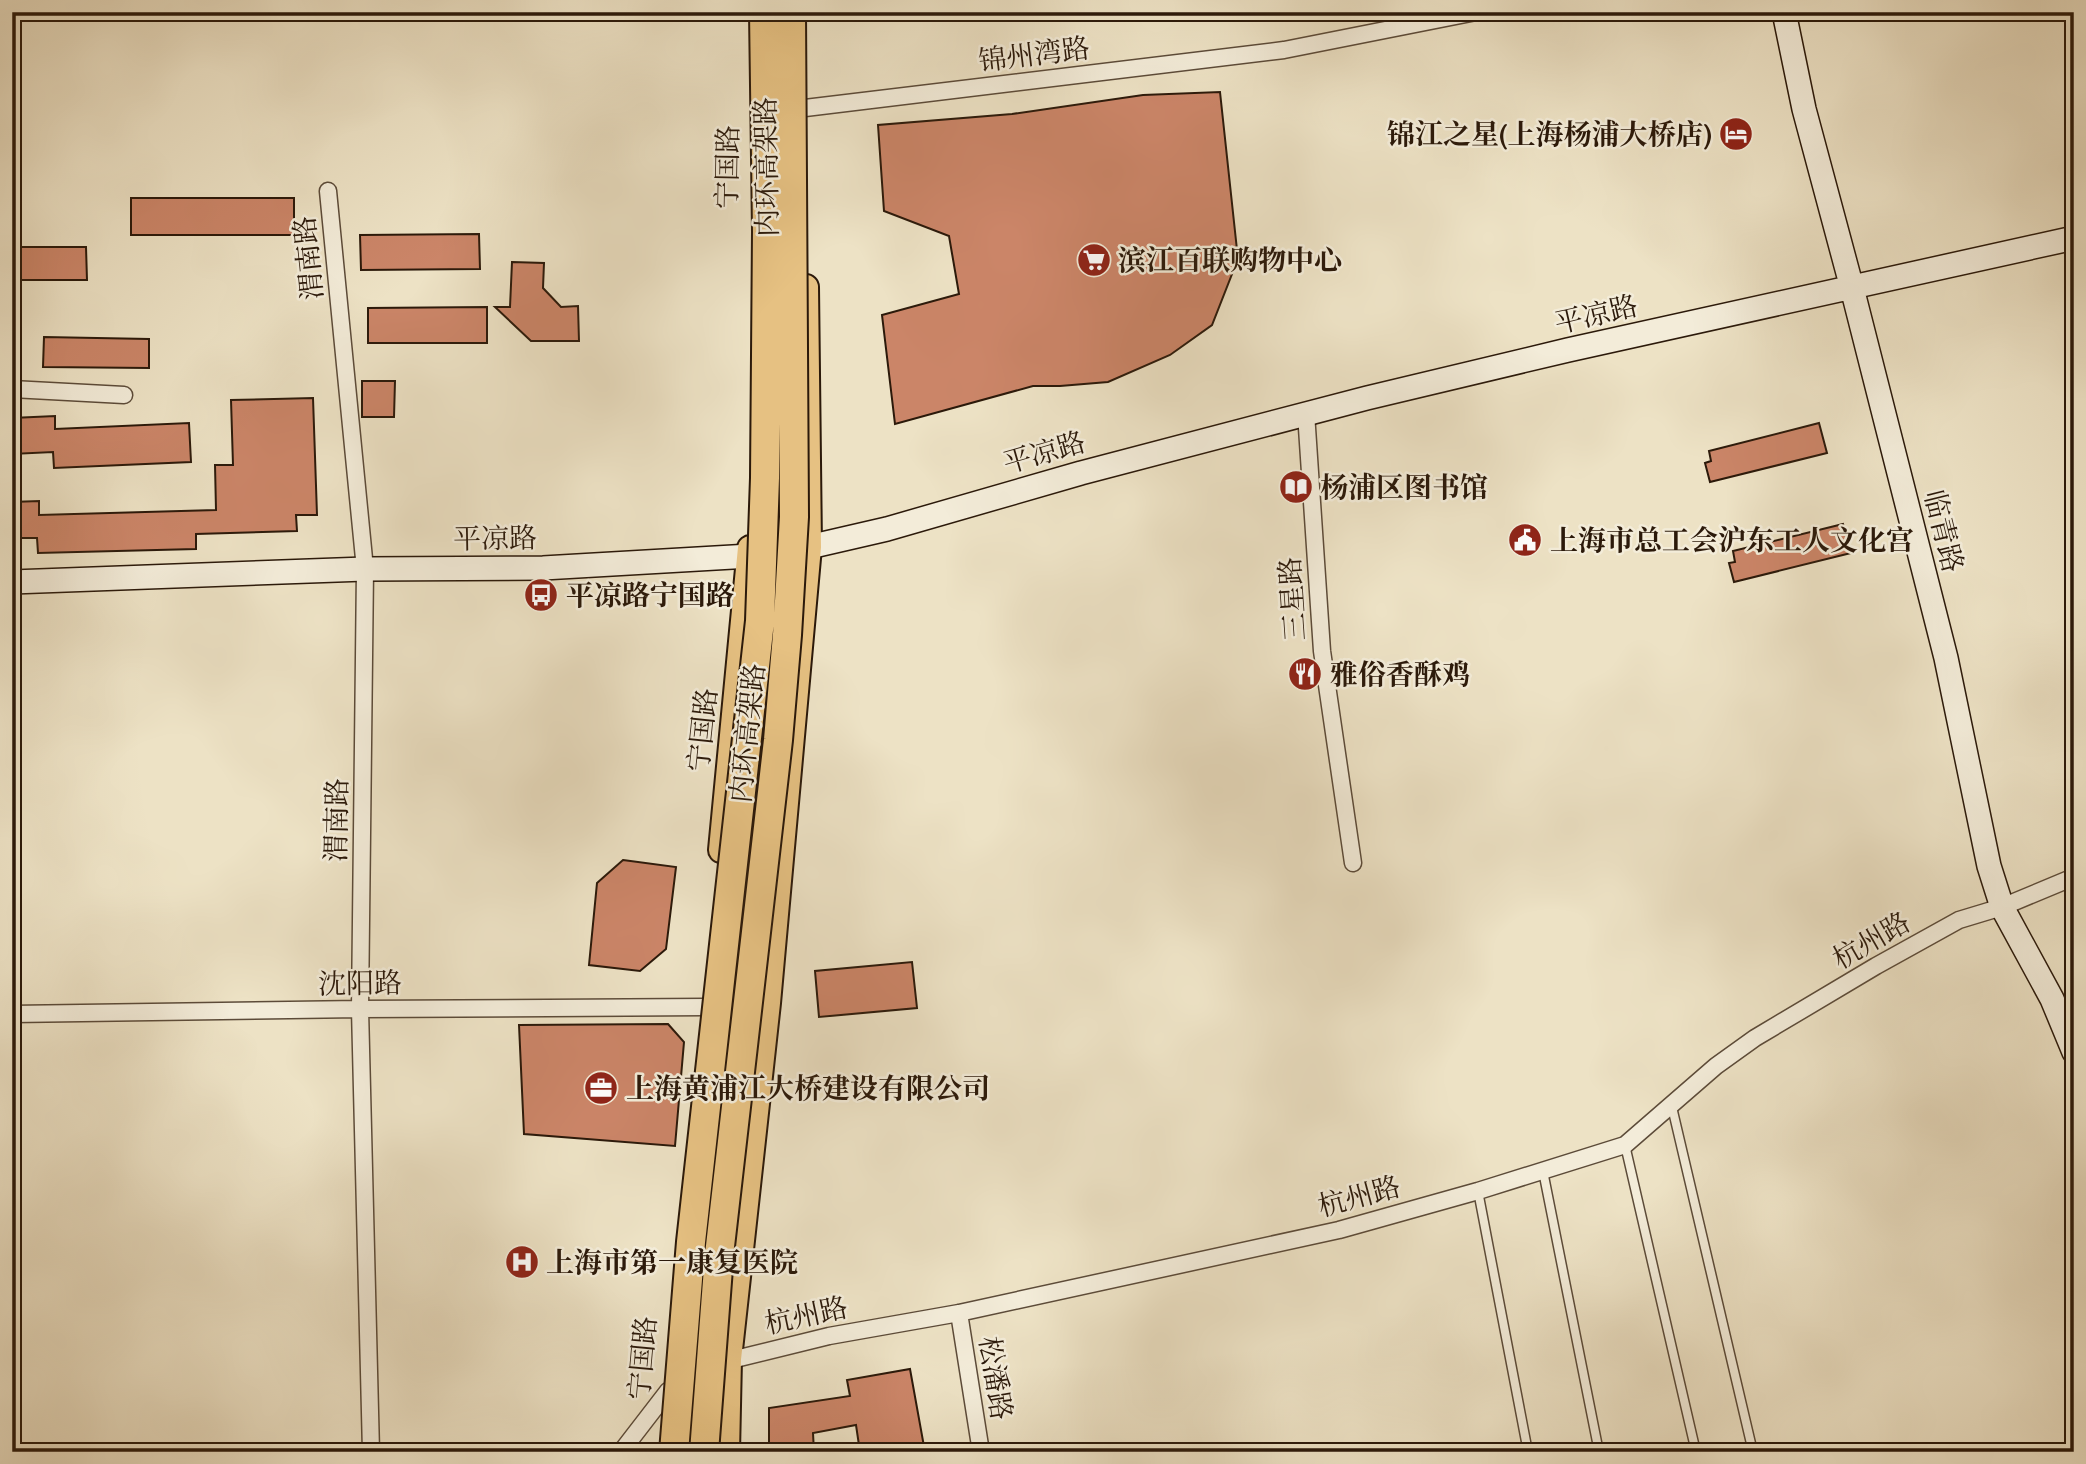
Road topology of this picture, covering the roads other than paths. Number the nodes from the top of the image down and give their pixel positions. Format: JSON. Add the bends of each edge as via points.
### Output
{"nodes":[{"id":1,"x":756,"y":12,"type":"edge"},
{"id":2,"x":764,"y":12,"type":"edge"},
{"id":3,"x":791,"y":12,"type":"edge"},
{"id":4,"x":804,"y":12,"type":"edge"},
{"id":5,"x":1476,"y":12,"type":"edge"},
{"id":6,"x":1784,"y":12,"type":"edge"},
{"id":7,"x":804,"y":108,"type":"junction"},
{"id":8,"x":328,"y":191,"type":"dead end"},
{"id":9,"x":2074,"y":238,"type":"edge"},
{"id":10,"x":1852,"y":288,"type":"junction"},
{"id":11,"x":12,"y":389,"type":"edge"},
{"id":12,"x":124,"y":395,"type":"dead end"},
{"id":13,"x":1306,"y":413,"type":"junction"},
{"id":14,"x":809,"y":547,"type":"junction"},
{"id":15,"x":750,"y":556,"type":"junction"},
{"id":16,"x":365,"y":569,"type":"junction"},
{"id":17,"x":12,"y":582,"type":"edge"},
{"id":18,"x":1353,"y":863,"type":"dead end"},
{"id":19,"x":2074,"y":877,"type":"edge"},
{"id":20,"x":2001,"y":907,"type":"junction"},
{"id":21,"x":707,"y":1007,"type":"junction"},
{"id":22,"x":360,"y":1009,"type":"junction"},
{"id":23,"x":12,"y":1014,"type":"edge"},
{"id":24,"x":2074,"y":1052,"type":"edge"},
{"id":25,"x":1672,"y":1107,"type":"junction"},
{"id":26,"x":1625,"y":1146,"type":"junction"},
{"id":27,"x":1543,"y":1171,"type":"junction"},
{"id":28,"x":1478,"y":1191,"type":"junction"},
{"id":29,"x":959,"y":1313,"type":"junction"},
{"id":30,"x":729,"y":1359,"type":"junction"},
{"id":31,"x":668,"y":1391,"type":"junction"},
{"id":32,"x":371,"y":1452,"type":"edge"},
{"id":33,"x":621,"y":1452,"type":"edge"},
{"id":34,"x":667,"y":1452,"type":"edge"},
{"id":35,"x":674,"y":1452,"type":"edge"},
{"id":36,"x":704,"y":1452,"type":"edge"},
{"id":37,"x":727,"y":1452,"type":"edge"},
{"id":38,"x":981,"y":1452,"type":"edge"},
{"id":39,"x":1528,"y":1452,"type":"edge"},
{"id":40,"x":1600,"y":1452,"type":"edge"},
{"id":41,"x":1696,"y":1452,"type":"edge"},
{"id":42,"x":1753,"y":1452,"type":"edge"}],
"edges":[{"from":1,"to":15,"type":"main road","name":"宁国路"},
{"from":2,"to":35,"type":"highway","name":"内环高架路","bridge":true,"via":[[767,232],[760,621],[691,1242]]},
{"from":3,"to":36,"type":"highway","name":"内环高架路","bridge":true,"via":[[794,517],[788,622],[719,1255]]},
{"from":4,"to":7,"type":"main road"},
{"from":5,"to":7,"type":"street","name":"锦州湾路","via":[[1284,50]]},
{"from":6,"to":10,"type":"main road","name":"临青路","via":[[1804,109]]},
{"from":7,"to":14,"type":"main road"},
{"from":8,"to":16,"type":"street","name":"渭南路"},
{"from":9,"to":10,"type":"main road","name":"平凉路"},
{"from":10,"to":13,"type":"main road","name":"平凉路"},
{"from":10,"to":20,"type":"main road","name":"临青路","via":[[1945,658]]},
{"from":11,"to":12,"type":"street"},
{"from":13,"to":14,"type":"main road","name":"平凉路"},
{"from":13,"to":18,"type":"street","name":"三星路","via":[[1322,651]]},
{"from":14,"to":15,"type":"main road","name":"平凉路"},
{"from":14,"to":30,"type":"main road","via":[[769,990]]},
{"from":15,"to":16,"type":"main road","name":"平凉路","via":[[543,568]]},
{"from":15,"to":21,"type":"main road","name":"宁国路"},
{"from":16,"to":17,"type":"main road","name":"平凉路"},
{"from":16,"to":22,"type":"street","name":"渭南路"},
{"from":19,"to":20,"type":"street","name":"杭州路"},
{"from":20,"to":24,"type":"main road","name":"临青路","via":[[2052,999]]},
{"from":20,"to":25,"type":"street","name":"杭州路","via":[[1959,920],[1755,1038]]},
{"from":21,"to":22,"type":"street","name":"沈阳路"},
{"from":21,"to":31,"type":"main road","name":"宁国路"},
{"from":22,"to":23,"type":"street","name":"沈阳路"},
{"from":22,"to":32,"type":"street","name":"渭南路"},
{"from":25,"to":26,"type":"street","name":"杭州路"},
{"from":25,"to":42,"type":"lane"},
{"from":26,"to":27,"type":"street","name":"杭州路"},
{"from":26,"to":41,"type":"lane"},
{"from":27,"to":28,"type":"street","name":"杭州路"},
{"from":27,"to":40,"type":"lane"},
{"from":28,"to":29,"type":"street","name":"杭州路","via":[[1339,1230]]},
{"from":28,"to":39,"type":"lane"},
{"from":29,"to":30,"type":"street","name":"杭州路","via":[[829,1335]]},
{"from":29,"to":38,"type":"street","name":"松潘路"},
{"from":30,"to":31,"type":"street","name":"杭州路"},
{"from":30,"to":37,"type":"main road"},
{"from":31,"to":33,"type":"street","name":"杭州路"},
{"from":31,"to":34,"type":"main road","name":"宁国路"}]}
